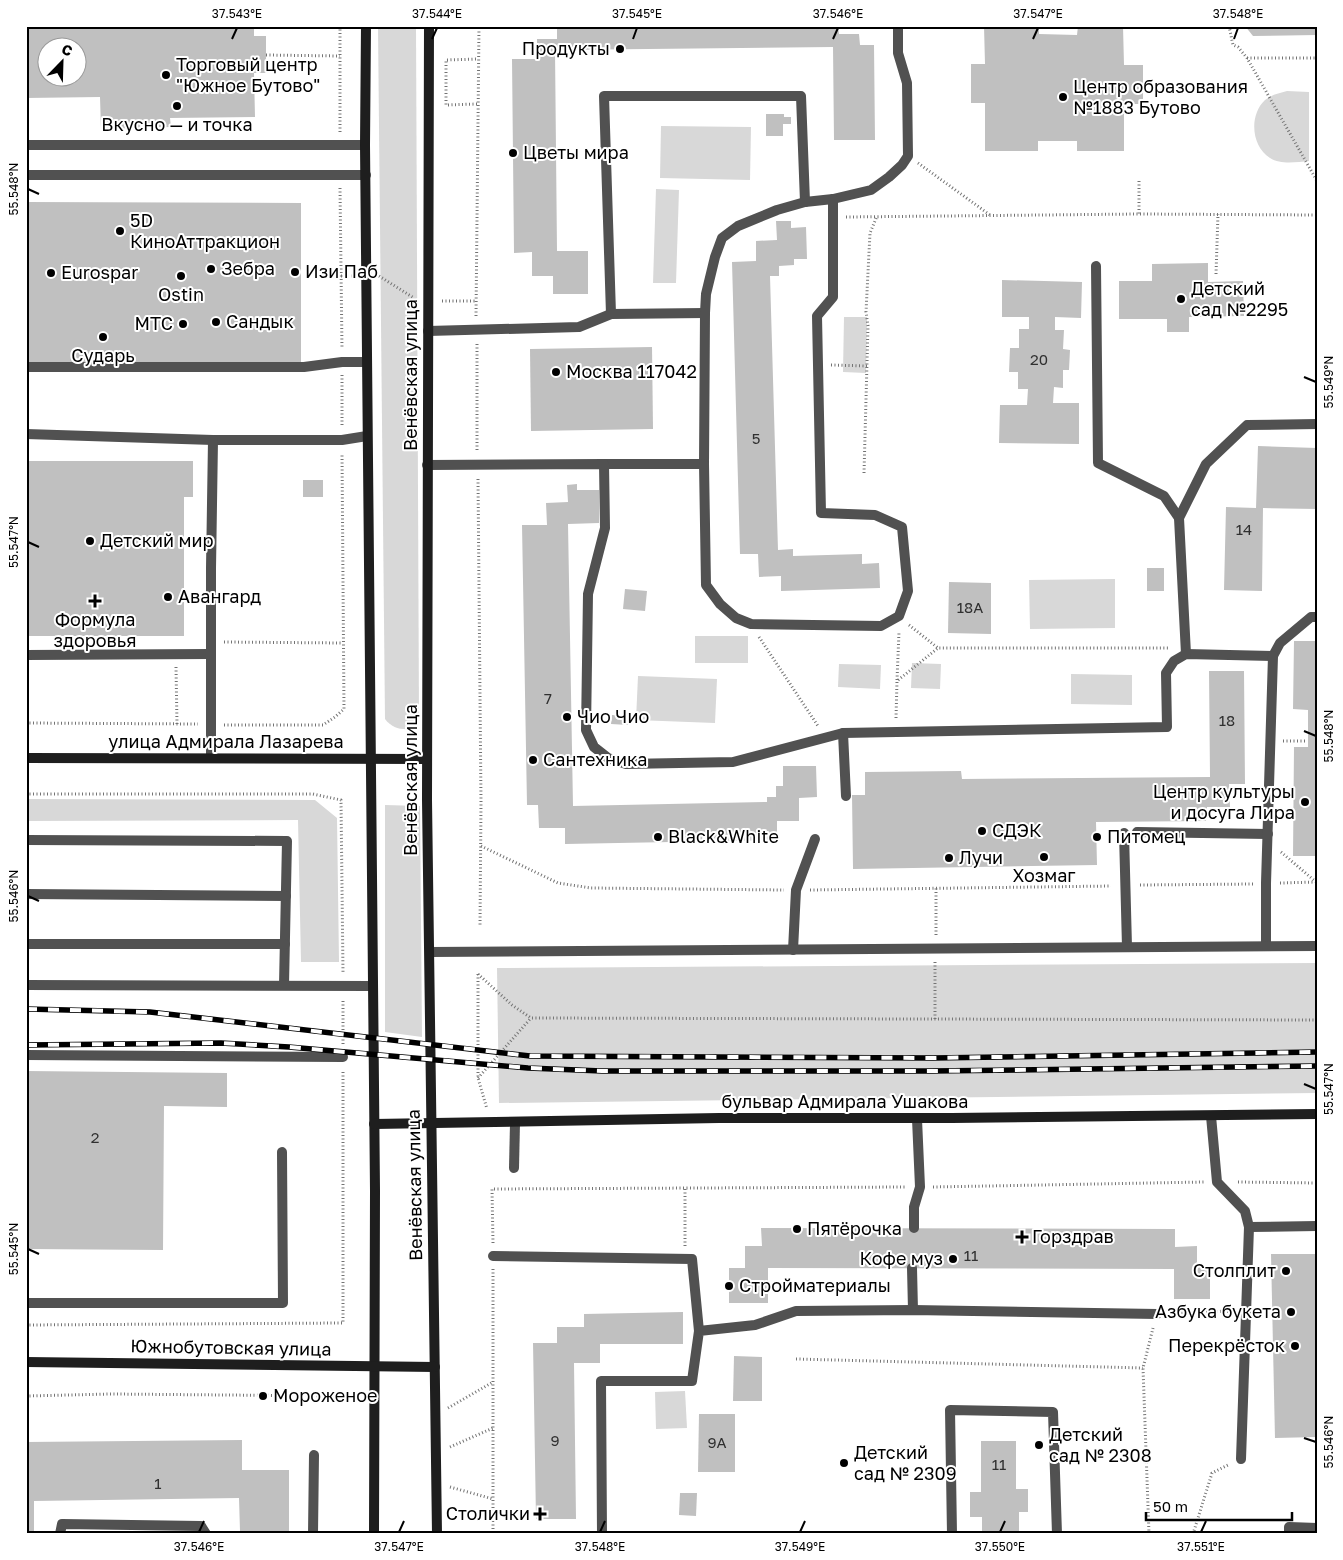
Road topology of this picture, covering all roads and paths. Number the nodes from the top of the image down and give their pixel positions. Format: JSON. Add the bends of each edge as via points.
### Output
{"nodes":[{"id":1,"x":340,"y":26,"type":"edge"},
{"id":2,"x":366,"y":26,"type":"edge"},
{"id":3,"x":429,"y":26,"type":"edge"},
{"id":4,"x":898,"y":26,"type":"edge"},
{"id":5,"x":1229,"y":26,"type":"edge"},
{"id":6,"x":266,"y":55,"type":"dead end"},
{"id":7,"x":340,"y":56,"type":"junction"},
{"id":8,"x":1247,"y":58,"type":"junction"},
{"id":9,"x":1317,"y":58,"type":"edge"},
{"id":10,"x":478,"y":60,"type":"dead end"},
{"id":11,"x":477,"y":104,"type":"dead end"},
{"id":12,"x":26,"y":145,"type":"edge"},
{"id":13,"x":340,"y":145,"type":"junction"},
{"id":14,"x":365,"y":145,"type":"junction"},
{"id":15,"x":908,"y":156,"type":"junction"},
{"id":16,"x":366,"y":174,"type":"junction"},
{"id":17,"x":26,"y":175,"type":"edge"},
{"id":18,"x":340,"y":175,"type":"junction"},
{"id":19,"x":1139,"y":181,"type":"dead end"},
{"id":20,"x":1317,"y":181,"type":"edge"},
{"id":21,"x":833,"y":200,"type":"junction"},
{"id":22,"x":804,"y":202,"type":"junction"},
{"id":23,"x":1139,"y":214,"type":"junction"},
{"id":24,"x":1218,"y":214,"type":"junction"},
{"id":25,"x":990,"y":215,"type":"junction"},
{"id":26,"x":1317,"y":215,"type":"edge"},
{"id":27,"x":877,"y":216,"type":"junction"},
{"id":28,"x":833,"y":217,"type":"junction"},
{"id":29,"x":1096,"y":266,"type":"dead end"},
{"id":30,"x":1216,"y":274,"type":"dead end"},
{"id":31,"x":341,"y":276,"type":"junction"},
{"id":32,"x":366,"y":276,"type":"junction"},
{"id":33,"x":428,"y":301,"type":"junction"},
{"id":34,"x":477,"y":301,"type":"dead end"},
{"id":35,"x":704,"y":313,"type":"junction"},
{"id":36,"x":611,"y":314,"type":"junction"},
{"id":37,"x":428,"y":331,"type":"junction"},
{"id":38,"x":342,"y":362,"type":"junction"},
{"id":39,"x":367,"y":362,"type":"junction"},
{"id":40,"x":818,"y":365,"type":"junction"},
{"id":41,"x":867,"y":366,"type":"junction"},
{"id":42,"x":26,"y":367,"type":"edge"},
{"id":43,"x":1317,"y":424,"type":"edge"},
{"id":44,"x":26,"y":434,"type":"edge"},
{"id":45,"x":367,"y":436,"type":"junction"},
{"id":46,"x":213,"y":440,"type":"junction"},
{"id":47,"x":342,"y":440,"type":"junction"},
{"id":48,"x":604,"y":464,"type":"junction"},
{"id":49,"x":704,"y":464,"type":"junction"},
{"id":50,"x":427,"y":465,"type":"junction"},
{"id":51,"x":864,"y":473,"type":"dead end"},
{"id":52,"x":1180,"y":518,"type":"junction"},
{"id":53,"x":899,"y":616,"type":"junction"},
{"id":54,"x":1317,"y":617,"type":"edge"},
{"id":55,"x":751,"y":624,"type":"junction"},
{"id":56,"x":211,"y":642,"type":"junction"},
{"id":57,"x":344,"y":642,"type":"junction"},
{"id":58,"x":938,"y":648,"type":"junction"},
{"id":59,"x":1186,"y":651,"type":"junction"},
{"id":60,"x":176,"y":654,"type":"junction"},
{"id":61,"x":210,"y":654,"type":"junction"},
{"id":62,"x":26,"y":655,"type":"edge"},
{"id":63,"x":1273,"y":656,"type":"junction"},
{"id":64,"x":897,"y":681,"type":"junction"},
{"id":65,"x":26,"y":723,"type":"edge"},
{"id":66,"x":177,"y":724,"type":"junction"},
{"id":67,"x":210,"y":725,"type":"junction"},
{"id":68,"x":896,"y":732,"type":"junction"},
{"id":69,"x":843,"y":733,"type":"junction"},
{"id":70,"x":826,"y":737,"type":"junction"},
{"id":71,"x":1270,"y":740,"type":"junction"},
{"id":72,"x":1308,"y":742,"type":"dead end"},
{"id":73,"x":26,"y":758,"type":"edge"},
{"id":74,"x":211,"y":758,"type":"junction"},
{"id":75,"x":370,"y":759,"type":"junction"},
{"id":76,"x":426,"y":759,"type":"junction"},
{"id":77,"x":26,"y":794,"type":"edge"},
{"id":78,"x":846,"y":796,"type":"dead end"},
{"id":79,"x":341,"y":800,"type":"dead end"},
{"id":80,"x":1137,"y":832,"type":"dead end"},
{"id":81,"x":1124,"y":833,"type":"dead end"},
{"id":82,"x":1268,"y":837,"type":"junction"},
{"id":83,"x":816,"y":839,"type":"dead end"},
{"id":84,"x":26,"y":840,"type":"edge"},
{"id":85,"x":481,"y":846,"type":"dead end"},
{"id":86,"x":1317,"y":882,"type":"edge"},
{"id":87,"x":1266,"y":883,"type":"junction"},
{"id":88,"x":1125,"y":885,"type":"junction"},
{"id":89,"x":796,"y":890,"type":"junction"},
{"id":90,"x":26,"y":894,"type":"edge"},
{"id":91,"x":286,"y":896,"type":"junction"},
{"id":92,"x":26,"y":944,"type":"edge"},
{"id":93,"x":285,"y":944,"type":"junction"},
{"id":94,"x":1266,"y":946,"type":"junction"},
{"id":95,"x":1317,"y":946,"type":"edge"},
{"id":96,"x":1126,"y":947,"type":"junction"},
{"id":97,"x":793,"y":950,"type":"junction"},
{"id":98,"x":430,"y":952,"type":"junction"},
{"id":99,"x":26,"y":985,"type":"edge"},
{"id":100,"x":284,"y":985,"type":"junction"},
{"id":101,"x":373,"y":986,"type":"junction"},
{"id":102,"x":531,"y":1018,"type":"junction"},
{"id":103,"x":1317,"y":1020,"type":"edge"},
{"id":104,"x":26,"y":1055,"type":"edge"},
{"id":105,"x":343,"y":1057,"type":"dead end"},
{"id":106,"x":478,"y":1078,"type":"junction"},
{"id":107,"x":487,"y":1109,"type":"dead end"},
{"id":108,"x":1317,"y":1114,"type":"edge"},
{"id":109,"x":1211,"y":1116,"type":"junction"},
{"id":110,"x":917,"y":1118,"type":"junction"},
{"id":111,"x":515,"y":1123,"type":"junction"},
{"id":112,"x":374,"y":1124,"type":"junction"},
{"id":113,"x":431,"y":1124,"type":"junction"},
{"id":114,"x":282,"y":1152,"type":"dead end"},
{"id":115,"x":514,"y":1168,"type":"dead end"},
{"id":116,"x":685,"y":1188,"type":"dead end"},
{"id":117,"x":492,"y":1189,"type":"dead end"},
{"id":118,"x":1317,"y":1226,"type":"edge"},
{"id":119,"x":914,"y":1228,"type":"dead end"},
{"id":120,"x":1249,"y":1228,"type":"junction"},
{"id":121,"x":493,"y":1256,"type":"junction"},
{"id":122,"x":685,"y":1259,"type":"junction"},
{"id":123,"x":912,"y":1268,"type":"dead end"},
{"id":124,"x":26,"y":1303,"type":"edge"},
{"id":125,"x":913,"y":1310,"type":"junction"},
{"id":126,"x":1246,"y":1310,"type":"junction"},
{"id":127,"x":1157,"y":1314,"type":"junction"},
{"id":128,"x":344,"y":1323,"type":"dead end"},
{"id":129,"x":26,"y":1325,"type":"edge"},
{"id":130,"x":699,"y":1331,"type":"junction"},
{"id":131,"x":796,"y":1359,"type":"dead end"},
{"id":132,"x":26,"y":1362,"type":"edge"},
{"id":133,"x":374,"y":1366,"type":"junction"},
{"id":134,"x":435,"y":1367,"type":"junction"},
{"id":135,"x":1143,"y":1368,"type":"junction"},
{"id":136,"x":493,"y":1382,"type":"junction"},
{"id":137,"x":26,"y":1396,"type":"edge"},
{"id":138,"x":341,"y":1396,"type":"dead end"},
{"id":139,"x":444,"y":1410,"type":"dead end"},
{"id":140,"x":493,"y":1428,"type":"junction"},
{"id":141,"x":314,"y":1455,"type":"dead end"},
{"id":142,"x":448,"y":1455,"type":"dead end"},
{"id":143,"x":1241,"y":1459,"type":"joint"},
{"id":144,"x":448,"y":1478,"type":"dead end"},
{"id":145,"x":493,"y":1499,"type":"junction"},
{"id":146,"x":1317,"y":1528,"type":"edge"},
{"id":147,"x":60,"y":1534,"type":"edge"},
{"id":148,"x":206,"y":1534,"type":"edge"},
{"id":149,"x":313,"y":1534,"type":"edge"},
{"id":150,"x":374,"y":1534,"type":"edge"},
{"id":151,"x":437,"y":1534,"type":"edge"},
{"id":152,"x":494,"y":1534,"type":"edge"},
{"id":153,"x":602,"y":1534,"type":"edge"},
{"id":154,"x":952,"y":1534,"type":"edge"},
{"id":155,"x":1057,"y":1534,"type":"edge"},
{"id":156,"x":1149,"y":1534,"type":"edge"},
{"id":157,"x":1193,"y":1534,"type":"edge"},
{"id":158,"x":1289,"y":1534,"type":"edge"}],
"edges":[{"from":1,"to":7,"type":"path"},
{"from":2,"to":14,"type":"main road"},
{"from":3,"to":33,"type":"main road","name":"Венёвская улица"},
{"from":4,"to":15,"type":"street","via":[[898,53],[907,83]]},
{"from":5,"to":8,"type":"path","via":[[1233,46]]},
{"from":6,"to":7,"type":"path"},
{"from":7,"to":13,"type":"path"},
{"from":8,"to":9,"type":"path"},
{"from":8,"to":20,"type":"path"},
{"from":10,"to":11,"type":"path","via":[[446,60],[446,105]]},
{"from":12,"to":13,"type":"street"},
{"from":13,"to":14,"type":"street"},
{"from":14,"to":16,"type":"main road"},
{"from":15,"to":21,"type":"street","via":[[871,190]]},
{"from":15,"to":25,"type":"path"},
{"from":16,"to":18,"type":"street"},
{"from":16,"to":32,"type":"main road"},
{"from":17,"to":18,"type":"street"},
{"from":18,"to":31,"type":"path"},
{"from":19,"to":23,"type":"path"},
{"from":21,"to":22,"type":"street"},
{"from":21,"to":28,"type":"street"},
{"from":22,"to":35,"type":"street","via":[[738,226],[722,238]]},
{"from":22,"to":36,"type":"street","via":[[801,96],[604,96]]},
{"from":23,"to":24,"type":"path"},
{"from":23,"to":25,"type":"path"},
{"from":24,"to":26,"type":"path"},
{"from":24,"to":30,"type":"path"},
{"from":25,"to":27,"type":"path"},
{"from":27,"to":28,"type":"path"},
{"from":27,"to":41,"type":"path","via":[[870,233]]},
{"from":28,"to":40,"type":"street","via":[[833,297],[816,316]]},
{"from":29,"to":52,"type":"street","via":[[1098,463],[1164,496]]},
{"from":31,"to":32,"type":"path"},
{"from":31,"to":38,"type":"path"},
{"from":32,"to":33,"type":"path","via":[[381,276],[417,300]]},
{"from":32,"to":39,"type":"main road"},
{"from":33,"to":34,"type":"path"},
{"from":33,"to":37,"type":"main road","name":"Венёвская улица"},
{"from":35,"to":36,"type":"street"},
{"from":35,"to":49,"type":"street"},
{"from":36,"to":37,"type":"street","via":[[579,327]]},
{"from":37,"to":50,"type":"main road","name":"Венёвская улица"},
{"from":38,"to":39,"type":"street"},
{"from":38,"to":42,"type":"street","via":[[304,367]]},
{"from":38,"to":47,"type":"path"},
{"from":39,"to":45,"type":"main road"},
{"from":40,"to":41,"type":"path"},
{"from":40,"to":53,"type":"street","via":[[821,513],[875,515],[902,527],[908,592]]},
{"from":41,"to":51,"type":"path"},
{"from":43,"to":52,"type":"street","via":[[1247,425],[1206,464]]},
{"from":44,"to":46,"type":"street"},
{"from":45,"to":47,"type":"street"},
{"from":45,"to":75,"type":"main road"},
{"from":46,"to":47,"type":"street"},
{"from":46,"to":56,"type":"street"},
{"from":47,"to":57,"type":"path"},
{"from":48,"to":49,"type":"street"},
{"from":48,"to":50,"type":"street"},
{"from":48,"to":70,"type":"street","via":[[605,528],[588,594],[586,730],[594,747],[608,758],[626,764],[732,762]]},
{"from":49,"to":55,"type":"street","via":[[706,584],[720,604],[736,618]]},
{"from":50,"to":76,"type":"main road","name":"Венёвская улица"},
{"from":52,"to":59,"type":"street"},
{"from":53,"to":55,"type":"street","via":[[880,626]]},
{"from":53,"to":58,"type":"path"},
{"from":53,"to":64,"type":"path"},
{"from":54,"to":63,"type":"street","via":[[1311,617],[1280,643]]},
{"from":55,"to":70,"type":"path"},
{"from":56,"to":57,"type":"path"},
{"from":56,"to":61,"type":"street"},
{"from":57,"to":67,"type":"path","via":[[344,709],[335,718],[323,725]]},
{"from":58,"to":59,"type":"path"},
{"from":58,"to":64,"type":"path"},
{"from":59,"to":63,"type":"street"},
{"from":59,"to":68,"type":"street","via":[[1166,674],[1167,727]]},
{"from":60,"to":61,"type":"street"},
{"from":60,"to":62,"type":"street"},
{"from":60,"to":66,"type":"path"},
{"from":61,"to":67,"type":"street"},
{"from":63,"to":71,"type":"street"},
{"from":64,"to":68,"type":"path"},
{"from":65,"to":66,"type":"path"},
{"from":66,"to":67,"type":"path"},
{"from":67,"to":74,"type":"street"},
{"from":68,"to":69,"type":"street"},
{"from":69,"to":70,"type":"street"},
{"from":69,"to":78,"type":"street"},
{"from":71,"to":72,"type":"path"},
{"from":71,"to":82,"type":"street"},
{"from":73,"to":74,"type":"main road","name":"улица Адмирала Лазарева"},
{"from":74,"to":75,"type":"main road","name":"улица Адмирала Лазарева"},
{"from":75,"to":76,"type":"main road","name":"улица Адмирала Лазарева"},
{"from":75,"to":101,"type":"main road"},
{"from":76,"to":98,"type":"main road","name":"Венёвская улица"},
{"from":77,"to":79,"type":"path","via":[[313,794]]},
{"from":80,"to":82,"type":"street"},
{"from":81,"to":88,"type":"street"},
{"from":82,"to":86,"type":"path"},
{"from":82,"to":87,"type":"street"},
{"from":83,"to":89,"type":"street"},
{"from":84,"to":91,"type":"street","via":[[287,841]]},
{"from":85,"to":89,"type":"path","via":[[558,883],[572,886]]},
{"from":86,"to":87,"type":"path"},
{"from":87,"to":88,"type":"path"},
{"from":87,"to":94,"type":"street"},
{"from":88,"to":89,"type":"path"},
{"from":88,"to":96,"type":"street"},
{"from":89,"to":97,"type":"street"},
{"from":90,"to":91,"type":"street"},
{"from":91,"to":93,"type":"street"},
{"from":92,"to":93,"type":"street"},
{"from":93,"to":100,"type":"street"},
{"from":94,"to":95,"type":"street"},
{"from":94,"to":96,"type":"street"},
{"from":96,"to":97,"type":"street"},
{"from":97,"to":98,"type":"street"},
{"from":98,"to":113,"type":"main road","name":"Венёвская улица"},
{"from":99,"to":100,"type":"street"},
{"from":100,"to":101,"type":"street"},
{"from":101,"to":112,"type":"main road"},
{"from":102,"to":103,"type":"path"},
{"from":102,"to":106,"type":"path"},
{"from":102,"to":106,"type":"path","via":[[478,974]]},
{"from":104,"to":105,"type":"street"},
{"from":106,"to":107,"type":"path"},
{"from":108,"to":109,"type":"main road","name":"бульвар Адмирала Ушакова"},
{"from":109,"to":110,"type":"main road","name":"бульвар Адмирала Ушакова"},
{"from":109,"to":120,"type":"street","via":[[1217,1182],[1245,1211]]},
{"from":110,"to":111,"type":"main road","name":"бульвар Адмирала Ушакова"},
{"from":110,"to":119,"type":"street","via":[[920,1187],[914,1207]]},
{"from":111,"to":113,"type":"main road","name":"бульвар Адмирала Ушакова"},
{"from":111,"to":115,"type":"street"},
{"from":112,"to":113,"type":"main road","name":"бульвар Адмирала Ушакова"},
{"from":112,"to":133,"type":"main road"},
{"from":113,"to":134,"type":"main road","name":"Венёвская улица"},
{"from":114,"to":124,"type":"street","via":[[282,1303]]},
{"from":116,"to":122,"type":"path"},
{"from":117,"to":121,"type":"path"},
{"from":118,"to":120,"type":"street"},
{"from":120,"to":126,"type":"street"},
{"from":121,"to":122,"type":"street"},
{"from":121,"to":136,"type":"path"},
{"from":122,"to":130,"type":"street","via":[[692,1259]]},
{"from":123,"to":125,"type":"street"},
{"from":125,"to":127,"type":"street"},
{"from":125,"to":130,"type":"street","via":[[796,1311],[755,1325]]},
{"from":126,"to":127,"type":"path"},
{"from":126,"to":143,"type":"street"},
{"from":127,"to":135,"type":"path"},
{"from":128,"to":129,"type":"path"},
{"from":130,"to":153,"type":"street","via":[[692,1381],[601,1381]]},
{"from":131,"to":135,"type":"path"},
{"from":132,"to":133,"type":"main road","name":"Южнобутовская улица"},
{"from":133,"to":134,"type":"main road","name":"Южнобутовская улица"},
{"from":133,"to":150,"type":"main road"},
{"from":134,"to":151,"type":"main road","name":"Венёвская улица"},
{"from":135,"to":156,"type":"path"},
{"from":136,"to":139,"type":"path"},
{"from":136,"to":140,"type":"path"},
{"from":137,"to":138,"type":"path"},
{"from":140,"to":142,"type":"path","via":[[448,1447]]},
{"from":140,"to":145,"type":"path"},
{"from":141,"to":149,"type":"street"},
{"from":143,"to":157,"type":"path","via":[[1212,1472]]},
{"from":144,"to":145,"type":"path","via":[[448,1487]]},
{"from":145,"to":152,"type":"path"},
{"from":146,"to":158,"type":"street","via":[[1289,1527]]},
{"from":147,"to":148,"type":"street","via":[[62,1524],[201,1526]]},
{"from":154,"to":155,"type":"street","via":[[950,1410],[1054,1412]]}]}
